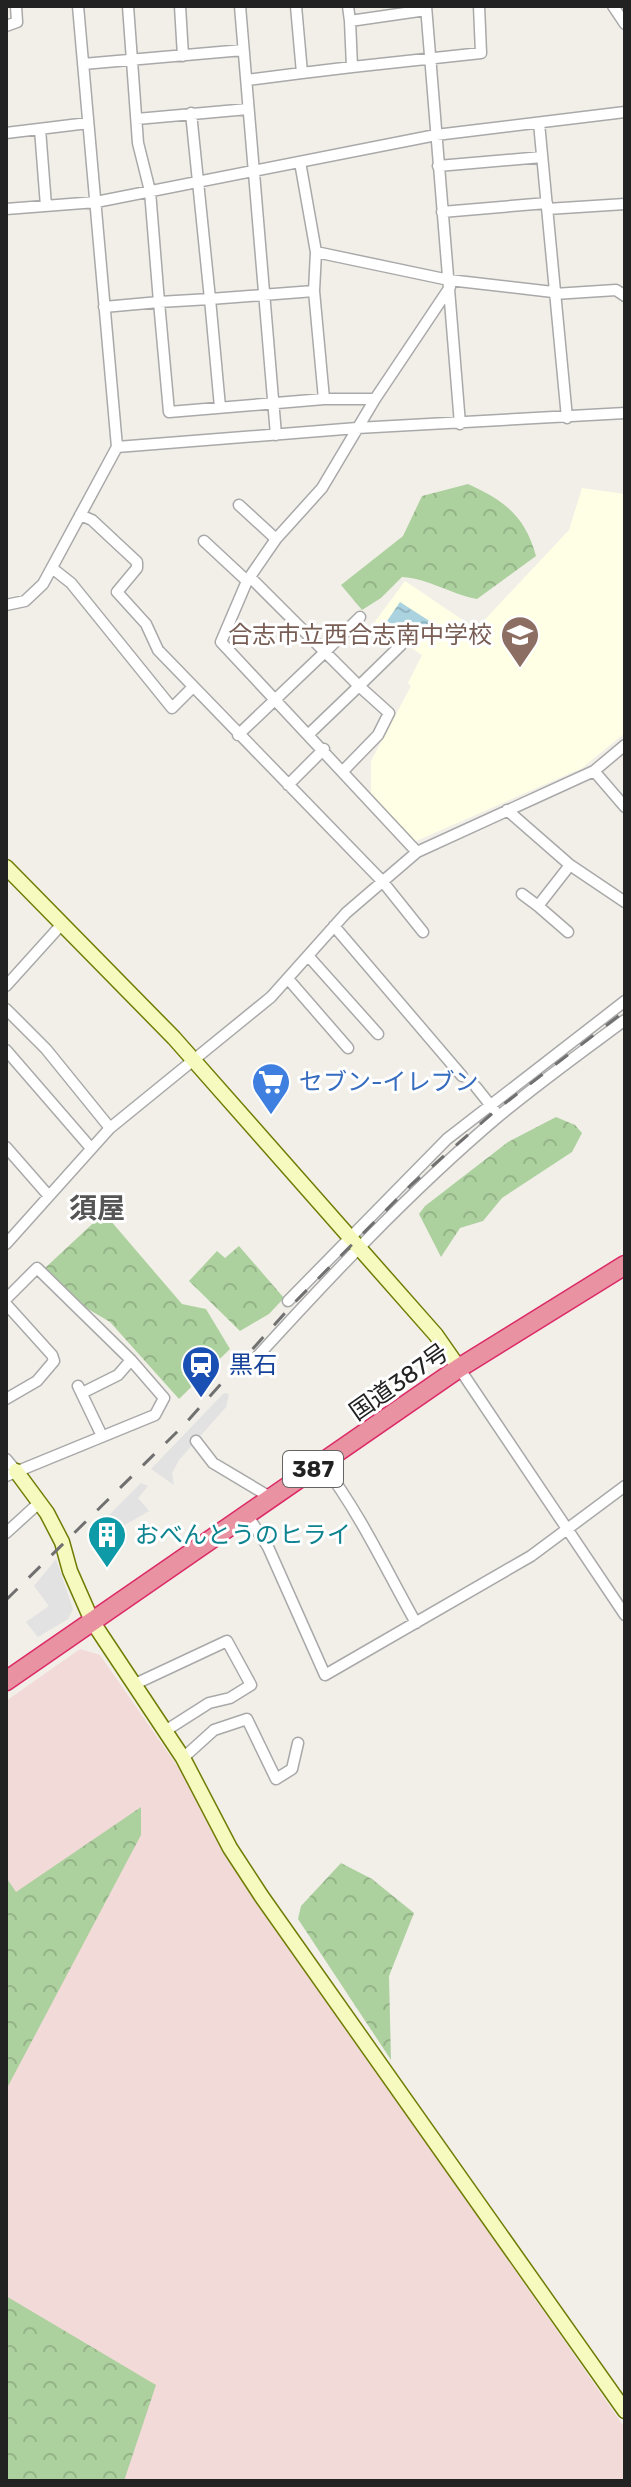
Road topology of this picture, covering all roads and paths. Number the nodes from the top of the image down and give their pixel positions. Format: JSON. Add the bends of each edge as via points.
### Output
{"nodes":[{"id":1,"x":16,"y":6,"type":"edge"},
{"id":2,"x":78,"y":6,"type":"edge"},
{"id":3,"x":128,"y":6,"type":"edge"},
{"id":4,"x":180,"y":6,"type":"edge"},
{"id":5,"x":240,"y":6,"type":"edge"},
{"id":6,"x":296,"y":6,"type":"edge"},
{"id":7,"x":348,"y":6,"type":"edge"},
{"id":8,"x":479,"y":6,"type":"edge"},
{"id":9,"x":613,"y":6,"type":"edge"},
{"id":10,"x":426,"y":8,"type":"edge"},
{"id":11,"x":350,"y":21,"type":"junction"},
{"id":12,"x":625,"y":24,"type":"edge"},
{"id":13,"x":6,"y":26,"type":"edge"},
{"id":14,"x":243,"y":50,"type":"junction"},
{"id":15,"x":183,"y":56,"type":"junction"},
{"id":16,"x":430,"y":58,"type":"junction"},
{"id":17,"x":132,"y":60,"type":"junction"},
{"id":18,"x":83,"y":64,"type":"junction"},
{"id":19,"x":352,"y":67,"type":"junction"},
{"id":20,"x":302,"y":73,"type":"junction"},
{"id":21,"x":247,"y":80,"type":"junction"},
{"id":22,"x":248,"y":109,"type":"junction"},
{"id":23,"x":625,"y":112,"type":"edge"},
{"id":24,"x":191,"y":113,"type":"junction"},
{"id":25,"x":137,"y":119,"type":"junction"},
{"id":26,"x":88,"y":123,"type":"junction"},
{"id":27,"x":539,"y":123,"type":"junction"},
{"id":28,"x":40,"y":129,"type":"junction"},
{"id":29,"x":6,"y":133,"type":"edge"},
{"id":30,"x":436,"y":135,"type":"junction"},
{"id":31,"x":542,"y":157,"type":"junction"},
{"id":32,"x":300,"y":162,"type":"junction"},
{"id":33,"x":438,"y":166,"type":"junction"},
{"id":34,"x":253,"y":172,"type":"junction"},
{"id":35,"x":200,"y":182,"type":"junction"},
{"id":36,"x":150,"y":191,"type":"junction"},
{"id":37,"x":96,"y":202,"type":"junction"},
{"id":38,"x":625,"y":204,"type":"edge"},
{"id":39,"x":46,"y":206,"type":"junction"},
{"id":40,"x":547,"y":206,"type":"junction"},
{"id":41,"x":6,"y":209,"type":"edge"},
{"id":42,"x":442,"y":212,"type":"junction"},
{"id":43,"x":316,"y":252,"type":"junction"},
{"id":44,"x":449,"y":284,"type":"junction"},
{"id":45,"x":314,"y":291,"type":"junction"},
{"id":46,"x":554,"y":293,"type":"junction"},
{"id":47,"x":264,"y":294,"type":"junction"},
{"id":48,"x":625,"y":296,"type":"edge"},
{"id":49,"x":210,"y":299,"type":"junction"},
{"id":50,"x":159,"y":302,"type":"junction"},
{"id":51,"x":104,"y":307,"type":"junction"},
{"id":52,"x":324,"y":399,"type":"junction"},
{"id":53,"x":375,"y":399,"type":"junction"},
{"id":54,"x":273,"y":404,"type":"junction"},
{"id":55,"x":220,"y":407,"type":"junction"},
{"id":56,"x":625,"y":413,"type":"edge"},
{"id":57,"x":567,"y":418,"type":"junction"},
{"id":58,"x":460,"y":424,"type":"junction"},
{"id":59,"x":357,"y":428,"type":"junction"},
{"id":60,"x":276,"y":435,"type":"junction"},
{"id":61,"x":117,"y":447,"type":"junction"},
{"id":62,"x":239,"y":505,"type":"dead end"},
{"id":63,"x":80,"y":515,"type":"junction"},
{"id":64,"x":276,"y":539,"type":"junction"},
{"id":65,"x":204,"y":541,"type":"dead end"},
{"id":66,"x":52,"y":568,"type":"junction"},
{"id":67,"x":248,"y":579,"type":"junction"},
{"id":68,"x":6,"y":605,"type":"edge"},
{"id":69,"x":360,"y":617,"type":"dead end"},
{"id":70,"x":401,"y":645,"type":"dead end"},
{"id":71,"x":325,"y":652,"type":"junction"},
{"id":72,"x":359,"y":686,"type":"junction"},
{"id":73,"x":192,"y":688,"type":"junction"},
{"id":74,"x":275,"y":699,"type":"junction"},
{"id":75,"x":309,"y":734,"type":"junction"},
{"id":76,"x":238,"y":735,"type":"junction"},
{"id":77,"x":625,"y":745,"type":"edge"},
{"id":78,"x":324,"y":749,"type":"junction"},
{"id":79,"x":344,"y":770,"type":"junction"},
{"id":80,"x":594,"y":771,"type":"junction"},
{"id":81,"x":288,"y":785,"type":"junction"},
{"id":82,"x":625,"y":807,"type":"edge"},
{"id":83,"x":507,"y":810,"type":"junction"},
{"id":84,"x":417,"y":852,"type":"junction"},
{"id":85,"x":570,"y":865,"type":"junction"},
{"id":86,"x":6,"y":867,"type":"edge"},
{"id":87,"x":383,"y":882,"type":"junction"},
{"id":88,"x":522,"y":894,"type":"dead end"},
{"id":89,"x":625,"y":902,"type":"edge"},
{"id":90,"x":538,"y":906,"type":"junction"},
{"id":91,"x":62,"y":924,"type":"junction"},
{"id":92,"x":334,"y":926,"type":"junction"},
{"id":93,"x":423,"y":932,"type":"dead end"},
{"id":94,"x":568,"y":932,"type":"dead end"},
{"id":95,"x":310,"y":958,"type":"junction"},
{"id":96,"x":289,"y":980,"type":"junction"},
{"id":97,"x":6,"y":986,"type":"edge"},
{"id":98,"x":625,"y":1001,"type":"edge"},
{"id":99,"x":6,"y":1009,"type":"edge"},
{"id":100,"x":625,"y":1020,"type":"edge"},
{"id":101,"x":378,"y":1034,"type":"dead end"},
{"id":102,"x":348,"y":1048,"type":"dead end"},
{"id":103,"x":6,"y":1050,"type":"edge"},
{"id":104,"x":194,"y":1060,"type":"junction"},
{"id":105,"x":462,"y":1076,"type":"dead end"},
{"id":106,"x":476,"y":1087,"type":"dead end"},
{"id":107,"x":489,"y":1103,"type":"junction"},
{"id":108,"x":499,"y":1116,"type":"junction"},
{"id":109,"x":110,"y":1128,"type":"junction"},
{"id":110,"x":90,"y":1147,"type":"junction"},
{"id":111,"x":7,"y":1150,"type":"edge"},
{"id":112,"x":48,"y":1195,"type":"junction"},
{"id":113,"x":7,"y":1241,"type":"edge"},
{"id":114,"x":355,"y":1242,"type":"junction"},
{"id":115,"x":625,"y":1265,"type":"edge"},
{"id":116,"x":288,"y":1301,"type":"dead end"},
{"id":117,"x":6,"y":1302,"type":"edge"},
{"id":118,"x":131,"y":1360,"type":"junction"},
{"id":119,"x":459,"y":1368,"type":"junction"},
{"id":120,"x":245,"y":1370,"type":"dead end"},
{"id":121,"x":6,"y":1399,"type":"edge"},
{"id":122,"x":102,"y":1436,"type":"junction"},
{"id":123,"x":196,"y":1441,"type":"dead end"},
{"id":124,"x":322,"y":1463,"type":"junction"},
{"id":125,"x":9,"y":1469,"type":"edge"},
{"id":126,"x":625,"y":1486,"type":"edge"},
{"id":127,"x":270,"y":1497,"type":"junction"},
{"id":128,"x":40,"y":1502,"type":"junction"},
{"id":129,"x":246,"y":1513,"type":"junction"},
{"id":130,"x":566,"y":1529,"type":"junction"},
{"id":131,"x":6,"y":1533,"type":"edge"},
{"id":132,"x":625,"y":1615,"type":"edge"},
{"id":133,"x":92,"y":1621,"type":"junction"},
{"id":134,"x":416,"y":1623,"type":"junction"},
{"id":135,"x":6,"y":1681,"type":"edge"},
{"id":136,"x":133,"y":1685,"type":"junction"},
{"id":137,"x":165,"y":1731,"type":"junction"},
{"id":138,"x":298,"y":1743,"type":"dead end"},
{"id":139,"x":183,"y":1758,"type":"junction"},
{"id":140,"x":625,"y":2411,"type":"edge"}],
"edges":[{"from":1,"to":13,"type":"street","via":[[17,22]]},
{"from":2,"to":18,"type":"street"},
{"from":3,"to":17,"type":"street"},
{"from":4,"to":15,"type":"street"},
{"from":5,"to":14,"type":"street"},
{"from":6,"to":20,"type":"street"},
{"from":7,"to":11,"type":"street"},
{"from":8,"to":16,"type":"street","via":[[481,53]]},
{"from":9,"to":12,"type":"street"},
{"from":10,"to":11,"type":"street"},
{"from":10,"to":16,"type":"street"},
{"from":11,"to":19,"type":"street"},
{"from":14,"to":15,"type":"street"},
{"from":14,"to":21,"type":"street"},
{"from":15,"to":17,"type":"street"},
{"from":16,"to":19,"type":"street"},
{"from":16,"to":30,"type":"street"},
{"from":17,"to":18,"type":"street"},
{"from":17,"to":25,"type":"street"},
{"from":18,"to":26,"type":"street"},
{"from":19,"to":20,"type":"street"},
{"from":20,"to":21,"type":"street"},
{"from":21,"to":22,"type":"street"},
{"from":22,"to":24,"type":"street"},
{"from":22,"to":34,"type":"street"},
{"from":23,"to":27,"type":"street"},
{"from":24,"to":25,"type":"street"},
{"from":24,"to":35,"type":"street"},
{"from":25,"to":36,"type":"street"},
{"from":26,"to":28,"type":"street"},
{"from":26,"to":37,"type":"street"},
{"from":27,"to":30,"type":"street"},
{"from":27,"to":31,"type":"street"},
{"from":28,"to":29,"type":"street"},
{"from":28,"to":39,"type":"street"},
{"from":30,"to":32,"type":"street"},
{"from":30,"to":33,"type":"street"},
{"from":31,"to":33,"type":"street"},
{"from":31,"to":40,"type":"street"},
{"from":32,"to":34,"type":"street"},
{"from":32,"to":43,"type":"street"},
{"from":33,"to":42,"type":"street"},
{"from":34,"to":35,"type":"street"},
{"from":34,"to":47,"type":"street"},
{"from":35,"to":36,"type":"street"},
{"from":35,"to":49,"type":"street"},
{"from":36,"to":37,"type":"street"},
{"from":36,"to":50,"type":"street"},
{"from":37,"to":39,"type":"street"},
{"from":37,"to":51,"type":"street"},
{"from":38,"to":40,"type":"street"},
{"from":39,"to":41,"type":"street"},
{"from":40,"to":42,"type":"street"},
{"from":40,"to":46,"type":"street"},
{"from":42,"to":44,"type":"street"},
{"from":43,"to":44,"type":"street"},
{"from":43,"to":45,"type":"street"},
{"from":44,"to":46,"type":"street"},
{"from":44,"to":53,"type":"street"},
{"from":44,"to":58,"type":"street"},
{"from":45,"to":47,"type":"street"},
{"from":45,"to":52,"type":"street"},
{"from":46,"to":48,"type":"street","via":[[616,290]]},
{"from":46,"to":57,"type":"street"},
{"from":47,"to":49,"type":"street"},
{"from":47,"to":54,"type":"street"},
{"from":49,"to":50,"type":"street"},
{"from":49,"to":55,"type":"street"},
{"from":50,"to":51,"type":"street"},
{"from":50,"to":55,"type":"street","via":[[169,412]]},
{"from":51,"to":61,"type":"street"},
{"from":52,"to":53,"type":"street"},
{"from":52,"to":54,"type":"street"},
{"from":53,"to":59,"type":"street"},
{"from":54,"to":55,"type":"street"},
{"from":54,"to":60,"type":"street"},
{"from":56,"to":57,"type":"street"},
{"from":57,"to":58,"type":"street"},
{"from":58,"to":59,"type":"street"},
{"from":59,"to":60,"type":"street"},
{"from":59,"to":64,"type":"street","via":[[322,488]]},
{"from":60,"to":61,"type":"street"},
{"from":61,"to":63,"type":"street"},
{"from":62,"to":64,"type":"street"},
{"from":63,"to":66,"type":"street"},
{"from":63,"to":73,"type":"street","via":[[137,562],[117,592],[146,624],[154,646]]},
{"from":64,"to":67,"type":"street"},
{"from":65,"to":67,"type":"street"},
{"from":66,"to":68,"type":"street","via":[[35,595]]},
{"from":66,"to":73,"type":"street","via":[[71,583],[172,708]]},
{"from":67,"to":71,"type":"street"},
{"from":67,"to":74,"type":"street","via":[[221,642]]},
{"from":69,"to":71,"type":"street"},
{"from":70,"to":72,"type":"street"},
{"from":71,"to":72,"type":"street"},
{"from":71,"to":74,"type":"street"},
{"from":72,"to":75,"type":"street"},
{"from":72,"to":79,"type":"street","via":[[389,713],[378,735]]},
{"from":73,"to":76,"type":"street"},
{"from":74,"to":75,"type":"street"},
{"from":74,"to":76,"type":"street"},
{"from":75,"to":78,"type":"street"},
{"from":76,"to":81,"type":"street"},
{"from":77,"to":80,"type":"street"},
{"from":78,"to":79,"type":"street"},
{"from":78,"to":81,"type":"street"},
{"from":79,"to":84,"type":"street"},
{"from":80,"to":82,"type":"street"},
{"from":80,"to":83,"type":"street"},
{"from":81,"to":87,"type":"street"},
{"from":83,"to":84,"type":"street"},
{"from":83,"to":85,"type":"street"},
{"from":84,"to":87,"type":"street"},
{"from":85,"to":89,"type":"street"},
{"from":85,"to":90,"type":"street"},
{"from":86,"to":91,"type":"street"},
{"from":87,"to":92,"type":"street"},
{"from":87,"to":93,"type":"street"},
{"from":88,"to":90,"type":"street"},
{"from":90,"to":94,"type":"street"},
{"from":91,"to":97,"type":"street"},
{"from":91,"to":104,"type":"street"},
{"from":92,"to":95,"type":"street"},
{"from":92,"to":105,"type":"street"},
{"from":95,"to":96,"type":"street"},
{"from":95,"to":101,"type":"street"},
{"from":96,"to":102,"type":"street"},
{"from":96,"to":104,"type":"street"},
{"from":98,"to":107,"type":"street"},
{"from":99,"to":109,"type":"street"},
{"from":100,"to":108,"type":"street"},
{"from":103,"to":110,"type":"street"},
{"from":104,"to":109,"type":"street"},
{"from":104,"to":114,"type":"street"},
{"from":106,"to":107,"type":"street"},
{"from":107,"to":108,"type":"street"},
{"from":107,"to":114,"type":"street","via":[[447,1139]]},
{"from":108,"to":114,"type":"street"},
{"from":109,"to":110,"type":"street"},
{"from":110,"to":112,"type":"street"},
{"from":111,"to":112,"type":"street"},
{"from":112,"to":113,"type":"street"},
{"from":114,"to":116,"type":"street"},
{"from":114,"to":119,"type":"street"},
{"from":114,"to":120,"type":"street"},
{"from":115,"to":119,"type":"highway","name":"国道387号","number":"387"},
{"from":117,"to":118,"type":"street","via":[[37,1268]]},
{"from":117,"to":121,"type":"street","via":[[54,1361],[37,1381]]},
{"from":118,"to":122,"type":"street","via":[[118,1375],[80,1389]]},
{"from":118,"to":122,"type":"street","via":[[163,1394],[162,1408]]},
{"from":119,"to":124,"type":"highway","name":"国道387号","number":"387"},
{"from":119,"to":130,"type":"street"},
{"from":122,"to":125,"type":"street"},
{"from":123,"to":127,"type":"street","via":[[213,1463]]},
{"from":124,"to":127,"type":"highway","name":"国道387号","number":"387"},
{"from":124,"to":134,"type":"street","via":[[379,1548],[391,1583]]},
{"from":125,"to":128,"type":"street"},
{"from":126,"to":130,"type":"street"},
{"from":127,"to":129,"type":"highway","name":"国道387号","number":"387"},
{"from":128,"to":131,"type":"street"},
{"from":128,"to":133,"type":"street","via":[[62,1542]]},
{"from":129,"to":133,"type":"highway","name":"国道387号","number":"387"},
{"from":129,"to":134,"type":"street","via":[[268,1547],[325,1675]]},
{"from":130,"to":132,"type":"street"},
{"from":130,"to":134,"type":"street","via":[[531,1556]]},
{"from":133,"to":135,"type":"highway","name":"国道387号","number":"387"},
{"from":133,"to":136,"type":"street"},
{"from":136,"to":137,"type":"street"},
{"from":136,"to":137,"type":"street","via":[[227,1641],[251,1685]]},
{"from":137,"to":139,"type":"street"},
{"from":138,"to":139,"type":"street","via":[[292,1769],[276,1779],[247,1719],[214,1730]]},
{"from":139,"to":140,"type":"street","via":[[262,1897]]}]}
